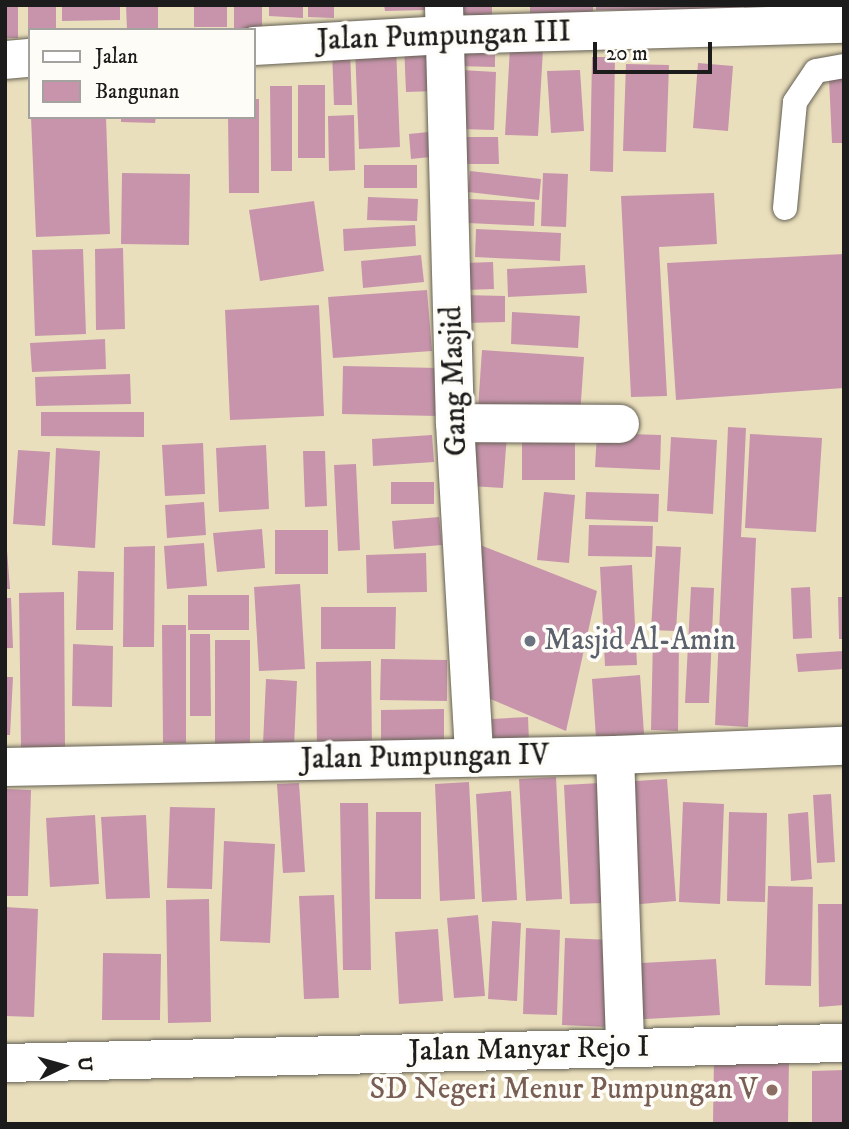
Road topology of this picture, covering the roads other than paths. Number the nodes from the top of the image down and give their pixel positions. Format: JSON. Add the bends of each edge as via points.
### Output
{"nodes":[{"id":1,"x":445,"y":20,"type":"edge"},
{"id":2,"x":844,"y":24,"type":"edge"},
{"id":3,"x":256,"y":46,"type":"edge"},
{"id":4,"x":28,"y":58,"type":"edge"},
{"id":5,"x":5,"y":60,"type":"edge"},
{"id":6,"x":844,"y":66,"type":"edge"},
{"id":7,"x":785,"y":208,"type":"dead end"},
{"id":8,"x":455,"y":424,"type":"junction"},
{"id":9,"x":620,"y":424,"type":"dead end"},
{"id":10,"x":844,"y":746,"type":"edge"},
{"id":11,"x":615,"y":755,"type":"junction"},
{"id":12,"x":474,"y":756,"type":"junction"},
{"id":13,"x":5,"y":767,"type":"edge"},
{"id":14,"x":844,"y":1043,"type":"edge"},
{"id":15,"x":625,"y":1048,"type":"junction"},
{"id":16,"x":5,"y":1063,"type":"edge"}],
"edges":[{"from":1,"to":2,"type":"street","name":"Jalan Pumpungan III"},
{"from":1,"to":3,"type":"street","name":"Jalan Pumpungan III"},
{"from":1,"to":8,"type":"street","name":"Gang Masjid"},
{"from":4,"to":5,"type":"street"},
{"from":6,"to":7,"type":"lane","via":[[816,71],[795,102]]},
{"from":8,"to":9,"type":"street"},
{"from":8,"to":12,"type":"street","name":"Gang Masjid"},
{"from":10,"to":11,"type":"street","name":"Jalan Pumpungan IV"},
{"from":11,"to":12,"type":"street","name":"Jalan Pumpungan IV"},
{"from":11,"to":15,"type":"street"},
{"from":12,"to":13,"type":"street","name":"Jalan Pumpungan IV"},
{"from":14,"to":15,"type":"street","name":"Jalan Manyar Rejo I"},
{"from":15,"to":16,"type":"street","name":"Jalan Manyar Rejo I"}]}
